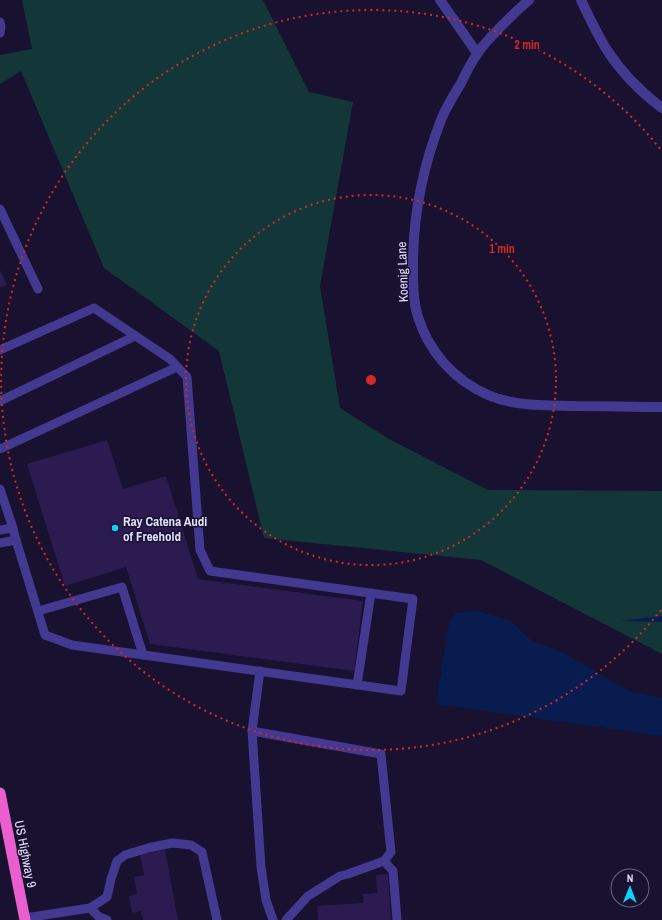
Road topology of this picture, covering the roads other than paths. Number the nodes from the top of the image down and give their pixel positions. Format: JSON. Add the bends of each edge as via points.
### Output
{"nodes":[{"id":1,"x":440,"y":0,"type":"edge"},
{"id":2,"x":528,"y":0,"type":"edge"},
{"id":3,"x":581,"y":0,"type":"edge"},
{"id":4,"x":0,"y":22,"type":"edge"},
{"id":5,"x":0,"y":33,"type":"edge"},
{"id":6,"x":477,"y":53,"type":"junction"},
{"id":7,"x":662,"y":108,"type":"edge"},
{"id":8,"x":0,"y":209,"type":"edge"},
{"id":9,"x":38,"y":289,"type":"dead end"},
{"id":10,"x":135,"y":336,"type":"junction"},
{"id":11,"x":0,"y":350,"type":"edge"},
{"id":12,"x":177,"y":367,"type":"junction"},
{"id":13,"x":0,"y":401,"type":"edge"},
{"id":14,"x":662,"y":407,"type":"edge"},
{"id":15,"x":0,"y":449,"type":"edge"},
{"id":16,"x":0,"y":489,"type":"edge"},
{"id":17,"x":13,"y":528,"type":"junction"},
{"id":18,"x":0,"y":530,"type":"edge"},
{"id":19,"x":16,"y":540,"type":"junction"},
{"id":20,"x":0,"y":543,"type":"edge"},
{"id":21,"x":371,"y":593,"type":"junction"},
{"id":22,"x":38,"y":611,"type":"junction"},
{"id":23,"x":143,"y":655,"type":"junction"},
{"id":24,"x":260,"y":671,"type":"junction"},
{"id":25,"x":357,"y":684,"type":"junction"},
{"id":26,"x":252,"y":731,"type":"junction"},
{"id":27,"x":0,"y":793,"type":"edge"},
{"id":28,"x":384,"y":861,"type":"junction"},
{"id":29,"x":90,"y":908,"type":"junction"},
{"id":30,"x":25,"y":919,"type":"edge"},
{"id":31,"x":107,"y":920,"type":"edge"},
{"id":32,"x":217,"y":920,"type":"edge"},
{"id":33,"x":273,"y":920,"type":"edge"},
{"id":34,"x":286,"y":920,"type":"edge"},
{"id":35,"x":397,"y":920,"type":"edge"}],
"edges":[{"from":1,"to":6,"type":"street"},
{"from":2,"to":6,"type":"street","name":"Koenig Lane"},
{"from":3,"to":7,"type":"street","via":[[607,50],[637,86]]},
{"from":4,"to":5,"type":"lane"},
{"from":6,"to":14,"type":"street","name":"Koenig Lane","via":[[441,118],[420,191],[415,221],[413,281],[423,331],[447,367],[464,382],[508,402],[535,405]]},
{"from":8,"to":9,"type":"lane"},
{"from":10,"to":11,"type":"lane","via":[[94,308]]},
{"from":10,"to":12,"type":"lane","via":[[170,359]]},
{"from":10,"to":13,"type":"lane"},
{"from":12,"to":15,"type":"lane"},
{"from":12,"to":21,"type":"lane","via":[[187,377],[200,550],[210,571]]},
{"from":16,"to":17,"type":"lane"},
{"from":17,"to":18,"type":"lane"},
{"from":17,"to":19,"type":"lane"},
{"from":19,"to":20,"type":"lane"},
{"from":19,"to":22,"type":"lane"},
{"from":21,"to":25,"type":"lane"},
{"from":21,"to":25,"type":"lane","via":[[413,599],[401,691]]},
{"from":22,"to":23,"type":"lane","via":[[45,635],[72,645]]},
{"from":22,"to":23,"type":"lane","via":[[122,587]]},
{"from":23,"to":24,"type":"lane"},
{"from":24,"to":25,"type":"lane"},
{"from":24,"to":26,"type":"lane"},
{"from":26,"to":28,"type":"lane","via":[[381,754],[391,852]]},
{"from":26,"to":33,"type":"lane","via":[[261,867],[266,900]]},
{"from":27,"to":30,"type":"highway","name":"US Highway 9"},
{"from":28,"to":34,"type":"lane","via":[[340,876],[308,896]]},
{"from":28,"to":35,"type":"lane","via":[[393,871]]},
{"from":29,"to":30,"type":"lane"},
{"from":29,"to":31,"type":"lane","via":[[99,917]]},
{"from":29,"to":32,"type":"lane","via":[[107,897],[117,861],[125,855],[172,843],[191,845],[202,852]]}]}
